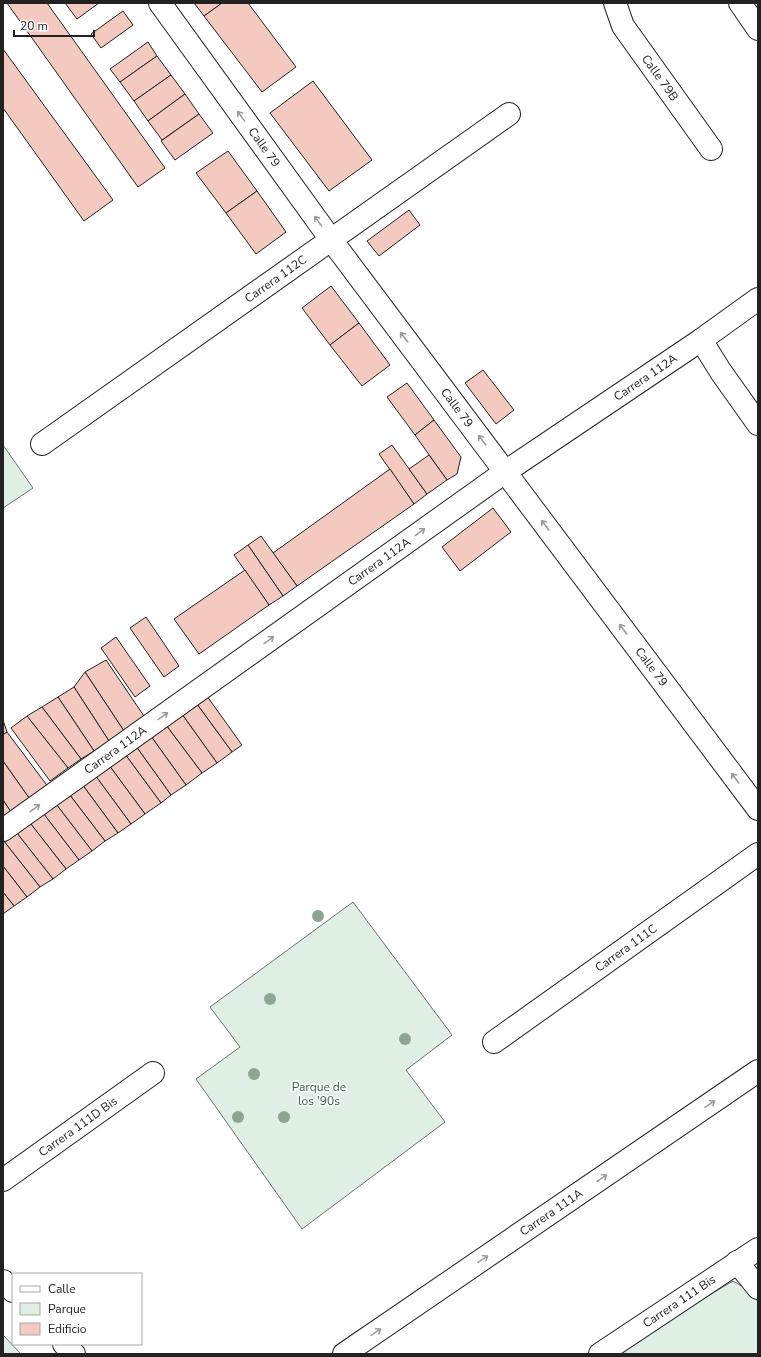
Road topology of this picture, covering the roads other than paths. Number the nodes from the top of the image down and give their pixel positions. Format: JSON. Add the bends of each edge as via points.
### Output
{"nodes":[{"id":1,"x":160,"y":3,"type":"edge"},
{"id":2,"x":616,"y":3,"type":"edge"},
{"id":3,"x":740,"y":3,"type":"edge"},
{"id":4,"x":758,"y":29,"type":"edge"},
{"id":5,"x":509,"y":114,"type":"dead end"},
{"id":6,"x":711,"y":149,"type":"dead end"},
{"id":7,"x":332,"y":241,"type":"junction"},
{"id":8,"x":758,"y":298,"type":"edge"},
{"id":9,"x":701,"y":340,"type":"junction"},
{"id":10,"x":758,"y":424,"type":"edge"},
{"id":11,"x":42,"y":444,"type":"dead end"},
{"id":12,"x":505,"y":472,"type":"junction"},
{"id":13,"x":758,"y":810,"type":"edge"},
{"id":14,"x":3,"y":830,"type":"edge"},
{"id":15,"x":758,"y":854,"type":"edge"},
{"id":16,"x":494,"y":1042,"type":"dead end"},
{"id":17,"x":758,"y":1071,"type":"edge"},
{"id":18,"x":153,"y":1073,"type":"dead end"},
{"id":19,"x":3,"y":1180,"type":"edge"},
{"id":20,"x":758,"y":1249,"type":"edge"},
{"id":21,"x":737,"y":1262,"type":"junction"},
{"id":22,"x":3,"y":1281,"type":"edge"},
{"id":23,"x":758,"y":1288,"type":"edge"},
{"id":24,"x":12,"y":1290,"type":"edge"},
{"id":25,"x":65,"y":1345,"type":"edge"},
{"id":26,"x":74,"y":1354,"type":"edge"},
{"id":27,"x":344,"y":1354,"type":"edge"},
{"id":28,"x":600,"y":1354,"type":"edge"}],
"edges":[{"from":7,"to":1,"type":"main road","name":"Calle 79","one_way":true},
{"from":2,"to":6,"type":"main road","name":"Calle 79B","via":[[623,26]]},
{"from":3,"to":4,"type":"main road"},
{"from":5,"to":7,"type":"main road","name":"Carrera 112C"},
{"from":7,"to":11,"type":"main road","name":"Carrera 112C"},
{"from":12,"to":7,"type":"main road","name":"Calle 79","one_way":true},
{"from":8,"to":9,"type":"main road","name":"Carrera 112A"},
{"from":9,"to":10,"type":"main road"},
{"from":9,"to":12,"type":"main road","name":"Carrera 112A"},
{"from":13,"to":12,"type":"main road","name":"Calle 79","one_way":true},
{"from":14,"to":12,"type":"main road","name":"Carrera 112A","one_way":true},
{"from":15,"to":16,"type":"main road","name":"Carrera 111C"},
{"from":27,"to":17,"type":"main road","name":"Carrera 111A","one_way":true},
{"from":18,"to":19,"type":"main road","name":"Carrera 111D Bis"},
{"from":20,"to":21,"type":"main road","name":"Carrera 111 Bis"},
{"from":21,"to":23,"type":"main road"},
{"from":21,"to":28,"type":"main road","name":"Carrera 111 Bis"},
{"from":22,"to":24,"type":"main road"},
{"from":25,"to":26,"type":"main road"}]}
